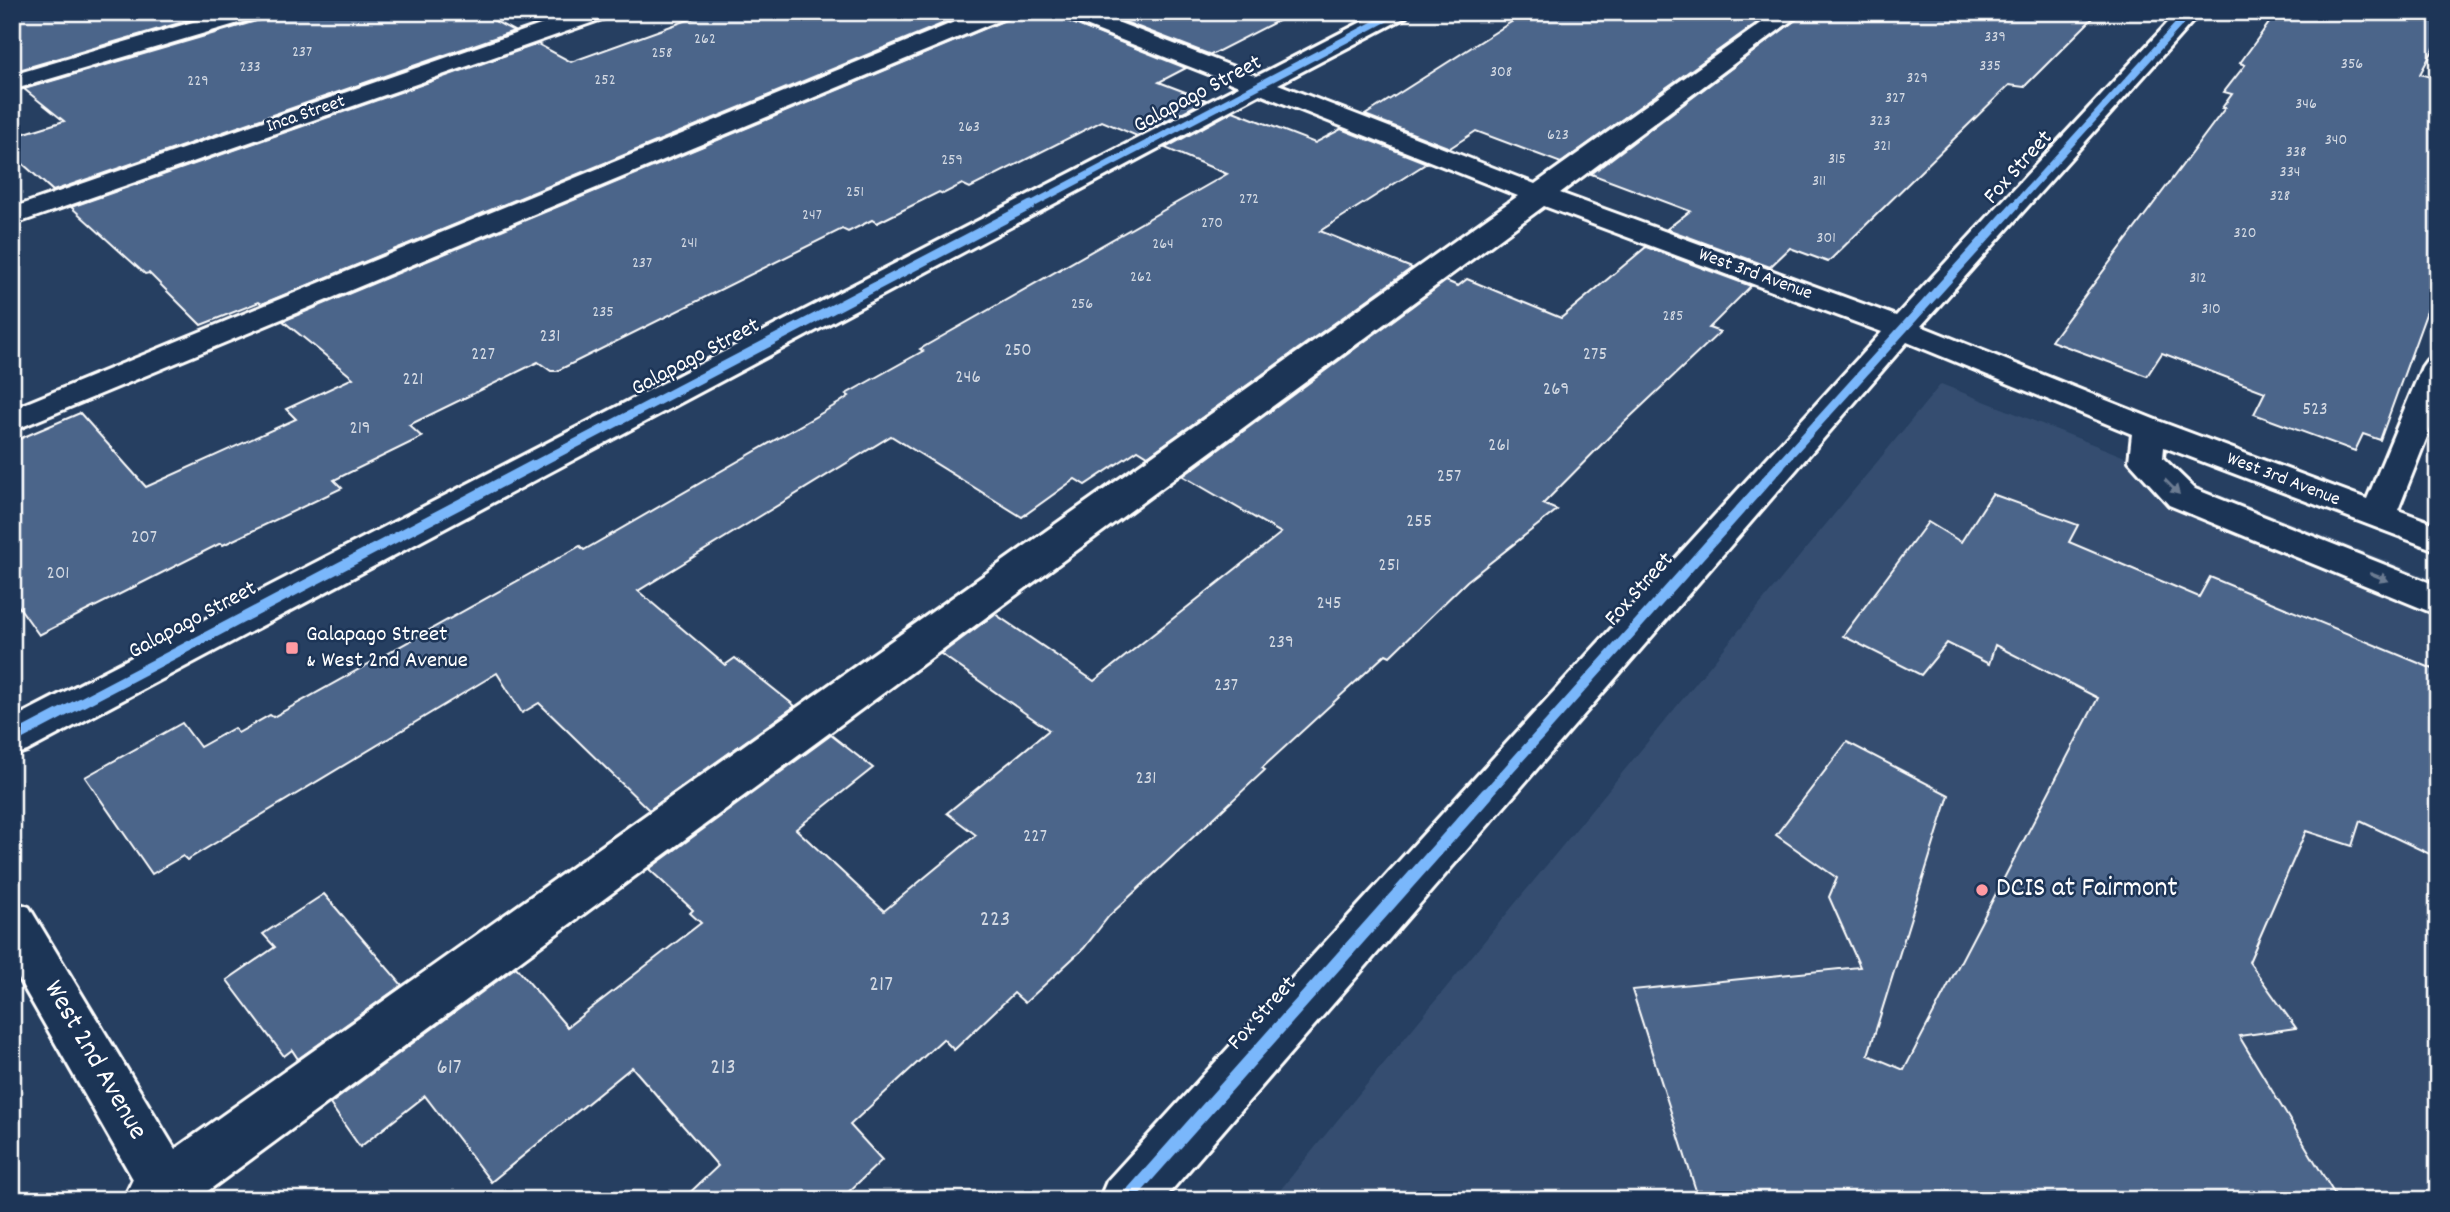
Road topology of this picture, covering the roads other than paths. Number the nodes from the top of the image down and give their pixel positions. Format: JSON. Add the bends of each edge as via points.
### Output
{"nodes":[{"id":1,"x":251,"y":12,"type":"edge"},
{"id":2,"x":600,"y":12,"type":"edge"},
{"id":3,"x":999,"y":12,"type":"edge"},
{"id":4,"x":1071,"y":12,"type":"edge"},
{"id":5,"x":1398,"y":12,"type":"edge"},
{"id":6,"x":1792,"y":12,"type":"edge"},
{"id":7,"x":2190,"y":12,"type":"edge"},
{"id":8,"x":12,"y":83,"type":"edge"},
{"id":9,"x":1258,"y":87,"type":"junction"},
{"id":10,"x":1540,"y":195,"type":"junction"},
{"id":11,"x":12,"y":217,"type":"edge"},
{"id":12,"x":1902,"y":329,"type":"junction"},
{"id":13,"x":2438,"y":367,"type":"edge"},
{"id":14,"x":12,"y":421,"type":"edge"},
{"id":15,"x":2149,"y":429,"type":"junction"},
{"id":16,"x":2378,"y":516,"type":"junction"},
{"id":17,"x":2438,"y":539,"type":"edge"},
{"id":18,"x":2438,"y":601,"type":"edge"},
{"id":19,"x":12,"y":739,"type":"edge"},
{"id":20,"x":12,"y":922,"type":"edge"},
{"id":21,"x":164,"y":1195,"type":"edge"},
{"id":22,"x":1126,"y":1200,"type":"edge"}],
"edges":[{"from":1,"to":8,"type":"street"},
{"from":2,"to":11,"type":"street","name":"Inca Street"},
{"from":3,"to":14,"type":"street"},
{"from":4,"to":9,"type":"street","name":"West 3rd Avenue"},
{"from":5,"to":9,"type":"street","name":"Galapago Street"},
{"from":6,"to":10,"type":"street"},
{"from":7,"to":12,"type":"street","name":"Fox Street"},
{"from":9,"to":10,"type":"street","name":"West 3rd Avenue"},
{"from":9,"to":19,"type":"street","name":"Galapago Street"},
{"from":10,"to":12,"type":"street","name":"West 3rd Avenue"},
{"from":10,"to":21,"type":"street"},
{"from":12,"to":15,"type":"street","name":"West 3rd Avenue"},
{"from":12,"to":22,"type":"street","name":"Fox Street"},
{"from":13,"to":16,"type":"street"},
{"from":15,"to":16,"type":"street","name":"West 3rd Avenue"},
{"from":15,"to":18,"type":"street","one_way":true,"via":[[2146,461],[2182,497]]},
{"from":16,"to":17,"type":"street","name":"West 3rd Avenue"},
{"from":20,"to":21,"type":"street","name":"West 2nd Avenue"}]}
